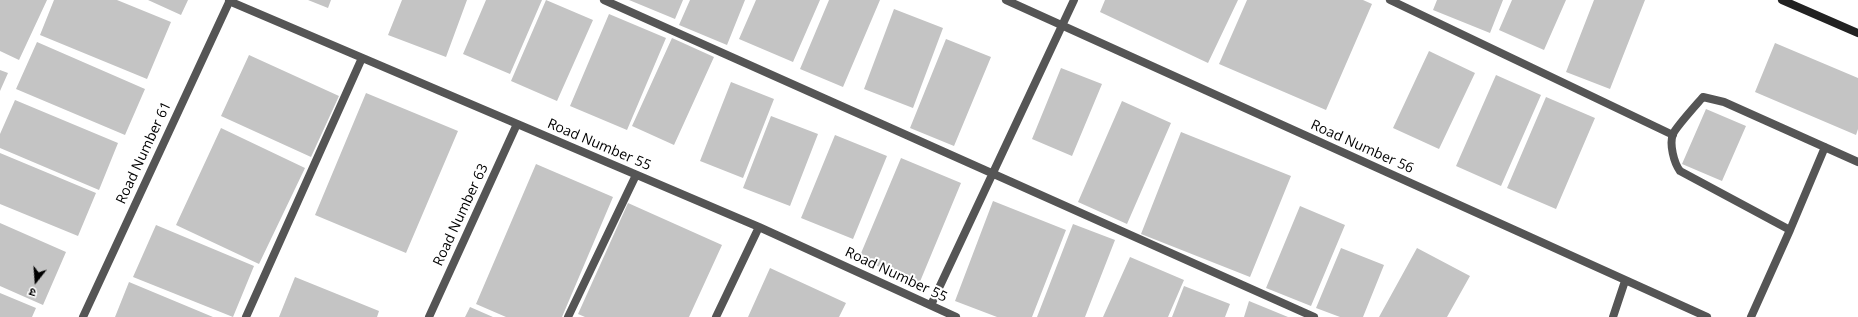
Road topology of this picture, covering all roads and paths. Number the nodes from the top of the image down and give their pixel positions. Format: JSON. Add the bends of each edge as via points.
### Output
{"nodes":[{"id":1,"x":604,"y":0,"type":"edge"},
{"id":2,"x":1006,"y":0,"type":"edge"},
{"id":3,"x":1074,"y":0,"type":"edge"},
{"id":4,"x":1390,"y":0,"type":"edge"},
{"id":5,"x":1782,"y":0,"type":"edge"},
{"id":6,"x":229,"y":1,"type":"edge"},
{"id":7,"x":1062,"y":25,"type":"junction"},
{"id":8,"x":1858,"y":34,"type":"edge"},
{"id":9,"x":362,"y":58,"type":"junction"},
{"id":10,"x":517,"y":124,"type":"junction"},
{"id":11,"x":1673,"y":135,"type":"junction"},
{"id":12,"x":1825,"y":147,"type":"junction"},
{"id":13,"x":1858,"y":162,"type":"edge"},
{"id":14,"x":992,"y":174,"type":"junction"},
{"id":15,"x":636,"y":175,"type":"junction"},
{"id":16,"x":759,"y":227,"type":"junction"},
{"id":17,"x":1790,"y":230,"type":"junction"},
{"id":18,"x":1625,"y":280,"type":"junction"},
{"id":19,"x":931,"y":305,"type":"junction"},
{"id":20,"x":83,"y":317,"type":"edge"},
{"id":21,"x":246,"y":317,"type":"edge"},
{"id":22,"x":429,"y":317,"type":"edge"},
{"id":23,"x":568,"y":317,"type":"edge"},
{"id":24,"x":716,"y":317,"type":"edge"},
{"id":25,"x":956,"y":317,"type":"edge"},
{"id":26,"x":1314,"y":317,"type":"edge"},
{"id":27,"x":1613,"y":317,"type":"edge"},
{"id":28,"x":1707,"y":317,"type":"edge"},
{"id":29,"x":1751,"y":317,"type":"edge"}],
"edges":[{"from":1,"to":14,"type":"street"},
{"from":2,"to":7,"type":"street","name":"Road Number 56"},
{"from":3,"to":7,"type":"street"},
{"from":4,"to":11,"type":"street"},
{"from":5,"to":8,"type":"street"},
{"from":6,"to":9,"type":"street","name":"Road Number 55"},
{"from":6,"to":20,"type":"street","name":"Road Number 61"},
{"from":7,"to":14,"type":"street"},
{"from":7,"to":18,"type":"street","name":"Road Number 56"},
{"from":9,"to":10,"type":"street","name":"Road Number 55"},
{"from":9,"to":21,"type":"street"},
{"from":10,"to":15,"type":"street","name":"Road Number 55"},
{"from":10,"to":22,"type":"street","name":"Road Number 63"},
{"from":11,"to":12,"type":"street","via":[[1703,97],[1724,102]]},
{"from":11,"to":17,"type":"street","via":[[1673,159],[1680,170]]},
{"from":12,"to":13,"type":"street"},
{"from":12,"to":17,"type":"street"},
{"from":14,"to":19,"type":"street"},
{"from":14,"to":26,"type":"street"},
{"from":15,"to":16,"type":"street","name":"Road Number 55"},
{"from":15,"to":23,"type":"street"},
{"from":16,"to":19,"type":"street","name":"Road Number 55"},
{"from":16,"to":24,"type":"street"},
{"from":17,"to":29,"type":"street"},
{"from":18,"to":27,"type":"street"},
{"from":18,"to":28,"type":"street","name":"Road Number 56"},
{"from":19,"to":25,"type":"street","name":"Road Number 55"}]}
